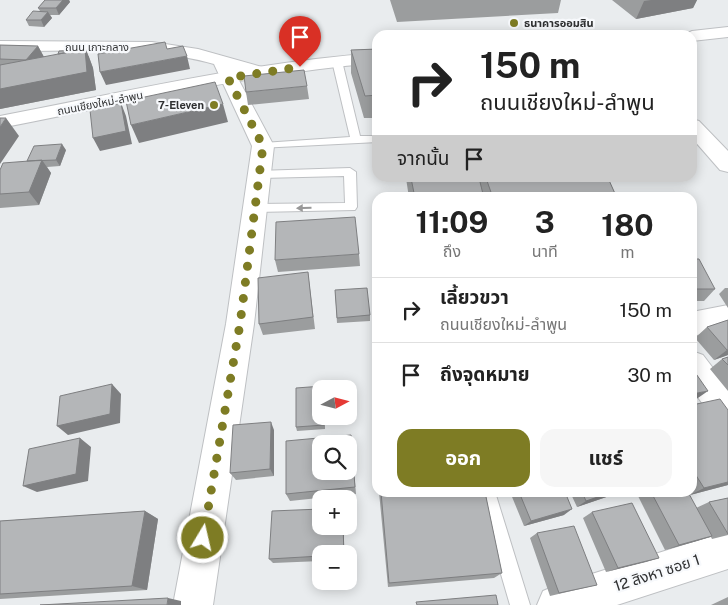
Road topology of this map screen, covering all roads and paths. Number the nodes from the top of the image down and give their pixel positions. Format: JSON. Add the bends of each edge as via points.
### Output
{"nodes":[{"id":1,"x":728,"y":32,"type":"edge"},
{"id":2,"x":697,"y":35,"type":"edge"},
{"id":3,"x":0,"y":46,"type":"edge"},
{"id":4,"x":372,"y":58,"type":"edge"},
{"id":5,"x":338,"y":60,"type":"junction"},
{"id":6,"x":225,"y":70,"type":"junction"},
{"id":7,"x":0,"y":122,"type":"edge"},
{"id":8,"x":697,"y":131,"type":"edge"},
{"id":9,"x":372,"y":139,"type":"edge"},
{"id":10,"x":356,"y":140,"type":"junction"},
{"id":11,"x":263,"y":146,"type":"junction"},
{"id":12,"x":728,"y":166,"type":"edge"},
{"id":13,"x":261,"y":174,"type":"junction"},
{"id":14,"x":256,"y":208,"type":"junction"},
{"id":15,"x":728,"y":317,"type":"edge"},
{"id":16,"x":697,"y":323,"type":"edge"},
{"id":17,"x":697,"y":371,"type":"edge"},
{"id":18,"x":728,"y":413,"type":"edge"},
{"id":19,"x":488,"y":497,"type":"edge"},
{"id":20,"x":728,"y":550,"type":"edge"},
{"id":21,"x":192,"y":605,"type":"edge"},
{"id":22,"x":520,"y":605,"type":"edge"},
{"id":23,"x":557,"y":605,"type":"edge"}],
"edges":[{"from":1,"to":2,"type":"street"},
{"from":3,"to":6,"type":"street","name":"ถนน เกาะกลาง","via":[[152,47],[198,54]]},
{"from":4,"to":5,"type":"street","name":"ถนนเชียงใหม่-ลำพูน"},
{"from":5,"to":6,"type":"street","name":"ถนนเชียงใหม่-ลำพูน","via":[[262,73]]},
{"from":5,"to":10,"type":"lane"},
{"from":6,"to":7,"type":"street","name":"ถนนเชียงใหม่-ลำพูน"},
{"from":6,"to":11,"type":"street"},
{"from":8,"to":12,"type":"street"},
{"from":9,"to":10,"type":"lane"},
{"from":10,"to":11,"type":"lane"},
{"from":11,"to":13,"type":"street"},
{"from":13,"to":14,"type":"street"},
{"from":13,"to":14,"type":"lane","one_way":true,"via":[[350,172],[351,207]]},
{"from":14,"to":21,"type":"street","via":[[240,324]]},
{"from":15,"to":16,"type":"street"},
{"from":17,"to":18,"type":"street"},
{"from":19,"to":22,"type":"lane"},
{"from":20,"to":23,"type":"street","name":"12 สิงหา ซอย 1"}]}
